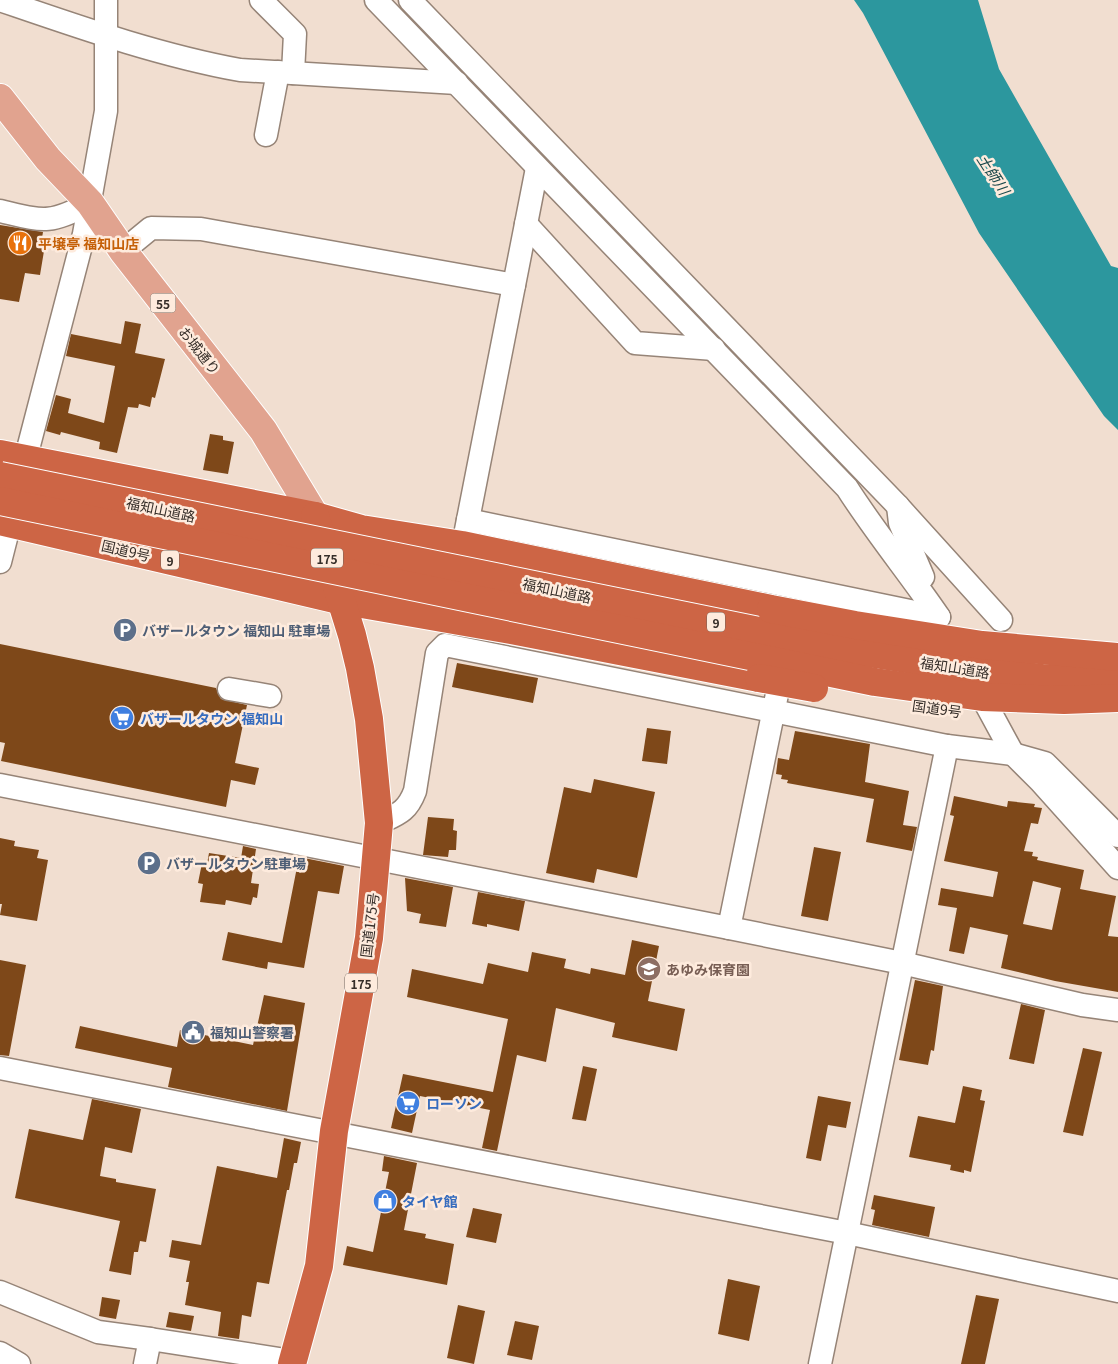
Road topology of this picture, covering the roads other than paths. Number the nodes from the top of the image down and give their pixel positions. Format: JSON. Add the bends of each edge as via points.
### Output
{"nodes":[{"id":1,"x":0,"y":0,"type":"edge"},
{"id":2,"x":106,"y":0,"type":"edge"},
{"id":3,"x":261,"y":0,"type":"edge"},
{"id":4,"x":376,"y":0,"type":"edge"},
{"id":5,"x":410,"y":0,"type":"edge"},
{"id":6,"x":106,"y":36,"type":"junction"},
{"id":7,"x":285,"y":73,"type":"junction"},
{"id":8,"x":457,"y":83,"type":"junction"},
{"id":9,"x":0,"y":98,"type":"edge"},
{"id":10,"x":266,"y":135,"type":"dead end"},
{"id":11,"x":537,"y":168,"type":"junction"},
{"id":12,"x":90,"y":203,"type":"junction"},
{"id":13,"x":0,"y":211,"type":"edge"},
{"id":14,"x":526,"y":224,"type":"junction"},
{"id":15,"x":123,"y":251,"type":"junction"},
{"id":16,"x":514,"y":285,"type":"junction"},
{"id":17,"x":714,"y":349,"type":"junction"},
{"id":18,"x":13,"y":456,"type":"edge"},
{"id":19,"x":0,"y":476,"type":"edge"},
{"id":20,"x":897,"y":505,"type":"junction"},
{"id":21,"x":3,"y":515,"type":"edge"},
{"id":22,"x":315,"y":516,"type":"junction"},
{"id":23,"x":465,"y":533,"type":"junction"},
{"id":24,"x":0,"y":562,"type":"edge"},
{"id":25,"x":798,"y":588,"type":"junction"},
{"id":26,"x":340,"y":600,"type":"junction"},
{"id":27,"x":939,"y":617,"type":"junction"},
{"id":28,"x":1001,"y":620,"type":"dead end"},
{"id":29,"x":1118,"y":657,"type":"edge"},
{"id":30,"x":1118,"y":679,"type":"edge"},
{"id":31,"x":229,"y":689,"type":"dead end"},
{"id":32,"x":270,"y":696,"type":"dead end"},
{"id":33,"x":1118,"y":698,"type":"edge"},
{"id":34,"x":774,"y":712,"type":"junction"},
{"id":35,"x":1118,"y":715,"type":"edge"},
{"id":36,"x":946,"y":746,"type":"junction"},
{"id":37,"x":1013,"y":754,"type":"junction"},
{"id":38,"x":0,"y":785,"type":"edge"},
{"id":39,"x":379,"y":823,"type":"junction"},
{"id":40,"x":1118,"y":836,"type":"edge"},
{"id":41,"x":377,"y":858,"type":"junction"},
{"id":42,"x":1118,"y":868,"type":"edge"},
{"id":43,"x":729,"y":928,"type":"junction"},
{"id":44,"x":902,"y":964,"type":"junction"},
{"id":45,"x":1118,"y":1010,"type":"edge"},
{"id":46,"x":0,"y":1068,"type":"edge"},
{"id":47,"x":334,"y":1131,"type":"junction"},
{"id":48,"x":847,"y":1233,"type":"junction"},
{"id":49,"x":1118,"y":1291,"type":"edge"},
{"id":50,"x":0,"y":1292,"type":"edge"},
{"id":51,"x":150,"y":1339,"type":"junction"},
{"id":52,"x":0,"y":1353,"type":"edge"},
{"id":53,"x":292,"y":1362,"type":"edge"},
{"id":54,"x":19,"y":1364,"type":"edge"},
{"id":55,"x":145,"y":1364,"type":"edge"},
{"id":56,"x":820,"y":1364,"type":"edge"}],
"edges":[{"from":1,"to":6,"type":"street"},
{"from":2,"to":6,"type":"street"},
{"from":3,"to":7,"type":"street","via":[[295,34]]},
{"from":4,"to":8,"type":"street"},
{"from":5,"to":20,"type":"street"},
{"from":6,"to":7,"type":"street","via":[[208,64]]},
{"from":6,"to":12,"type":"street","via":[[106,111]]},
{"from":7,"to":8,"type":"street"},
{"from":7,"to":10,"type":"street"},
{"from":8,"to":11,"type":"street"},
{"from":9,"to":12,"type":"main road","name":"お城通り","number":"55","via":[[48,159]]},
{"from":11,"to":14,"type":"street"},
{"from":11,"to":17,"type":"street"},
{"from":12,"to":13,"type":"street","via":[[68,215],[44,221]]},
{"from":12,"to":15,"type":"main road","name":"お城通り","number":"55"},
{"from":12,"to":18,"type":"street","via":[[84,234]]},
{"from":14,"to":16,"type":"street"},
{"from":14,"to":17,"type":"street","via":[[635,343]]},
{"from":15,"to":16,"type":"street","via":[[151,228],[201,229]]},
{"from":15,"to":22,"type":"main road","name":"お城通り","number":"55","via":[[263,430]]},
{"from":16,"to":23,"type":"street"},
{"from":17,"to":27,"type":"street","via":[[847,488]]},
{"from":18,"to":21,"type":"street"},
{"from":18,"to":22,"type":"highway","number":"9"},
{"from":19,"to":30,"type":"highway","name":"福知山道路","number":"9","bridge":true,"via":[[862,652],[1033,677]]},
{"from":20,"to":27,"type":"street","via":[[900,523]]},
{"from":20,"to":28,"type":"street"},
{"from":21,"to":24,"type":"street"},
{"from":21,"to":26,"type":"highway","name":"国道9号","number":"9"},
{"from":21,"to":33,"type":"highway","name":"福知山道路","number":"9","bridge":true,"via":[[875,682],[982,698]]},
{"from":22,"to":23,"type":"highway","number":"9","via":[[361,528]]},
{"from":22,"to":26,"type":"highway","name":"国道175号","number":"175"},
{"from":23,"to":25,"type":"street"},
{"from":23,"to":29,"type":"highway","number":"9","bridge":true,"via":[[771,608],[855,625],[982,645]]},
{"from":25,"to":27,"type":"street"},
{"from":25,"to":34,"type":"street"},
{"from":26,"to":35,"type":"highway","name":"国道9号","number":"9","bridge":true,"via":[[966,713]]},
{"from":26,"to":39,"type":"highway","name":"国道175号","number":"175","via":[[352,635],[369,719]]},
{"from":27,"to":37,"type":"street"},
{"from":31,"to":32,"type":"street"},
{"from":34,"to":36,"type":"street"},
{"from":34,"to":39,"type":"street","via":[[446,645],[437,653],[410,805]]},
{"from":34,"to":43,"type":"street"},
{"from":36,"to":37,"type":"street"},
{"from":36,"to":44,"type":"street"},
{"from":37,"to":40,"type":"street","via":[[1045,763]]},
{"from":37,"to":42,"type":"street"},
{"from":38,"to":41,"type":"street"},
{"from":39,"to":41,"type":"highway","name":"国道175号","number":"175"},
{"from":41,"to":43,"type":"street"},
{"from":41,"to":47,"type":"highway","name":"国道175号","number":"175","via":[[369,938]]},
{"from":43,"to":44,"type":"street"},
{"from":44,"to":45,"type":"street","via":[[1082,1006]]},
{"from":44,"to":48,"type":"street"},
{"from":46,"to":47,"type":"street"},
{"from":47,"to":48,"type":"street"},
{"from":47,"to":53,"type":"highway","name":"国道175号","number":"175","via":[[319,1266]]},
{"from":48,"to":49,"type":"street"},
{"from":48,"to":56,"type":"street"},
{"from":50,"to":51,"type":"street","via":[[98,1332]]},
{"from":51,"to":53,"type":"street"},
{"from":51,"to":55,"type":"street"},
{"from":52,"to":54,"type":"street"}]}
